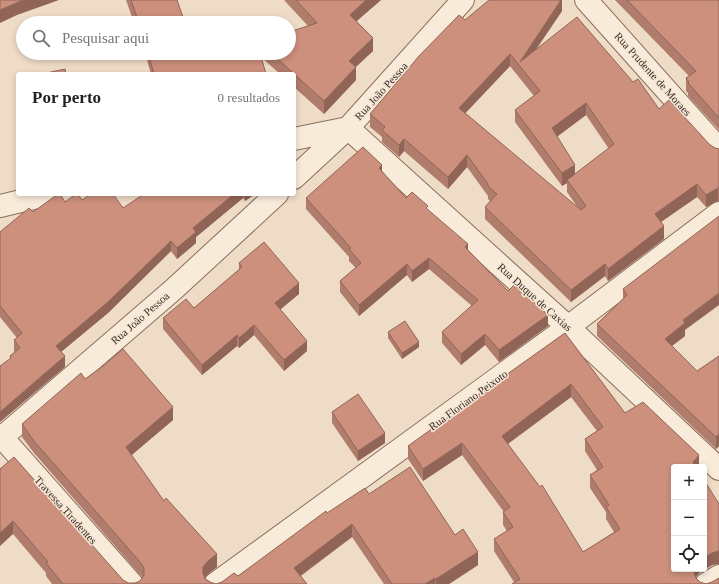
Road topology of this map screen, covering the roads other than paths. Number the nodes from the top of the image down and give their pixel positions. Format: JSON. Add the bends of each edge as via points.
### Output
{"nodes":[{"id":1,"x":463,"y":0,"type":"edge"},
{"id":2,"x":586,"y":0,"type":"edge"},
{"id":3,"x":348,"y":128,"type":"junction"},
{"id":4,"x":296,"y":139,"type":"edge"},
{"id":5,"x":719,"y":149,"type":"edge"},
{"id":6,"x":296,"y":176,"type":"edge"},
{"id":7,"x":42,"y":196,"type":"edge"},
{"id":8,"x":274,"y":196,"type":"edge"},
{"id":9,"x":0,"y":206,"type":"edge"},
{"id":10,"x":719,"y":213,"type":"edge"},
{"id":11,"x":568,"y":327,"type":"junction"},
{"id":12,"x":1,"y":437,"type":"edge"},
{"id":13,"x":719,"y":469,"type":"edge"},
{"id":14,"x":719,"y":576,"type":"edge"},
{"id":15,"x":132,"y":584,"type":"edge"},
{"id":16,"x":215,"y":584,"type":"edge"},
{"id":17,"x":706,"y":584,"type":"edge"}],
"edges":[{"from":1,"to":3,"type":"street","name":"Rua João Pessoa"},
{"from":2,"to":5,"type":"street","name":"Rua Prudente de Moraes"},
{"from":3,"to":4,"type":"street"},
{"from":3,"to":6,"type":"street","name":"Rua João Pessoa"},
{"from":3,"to":11,"type":"street","name":"Rua Duque de Caxias"},
{"from":7,"to":9,"type":"street"},
{"from":8,"to":12,"type":"street","name":"Rua João Pessoa","via":[[174,289]]},
{"from":10,"to":11,"type":"street","name":"Rua Floriano Peixoto"},
{"from":11,"to":13,"type":"street","name":"Rua Duque de Caxias"},
{"from":11,"to":16,"type":"street","name":"Rua Floriano Peixoto"},
{"from":12,"to":15,"type":"street","name":"Travessa Tiradentes"},
{"from":14,"to":17,"type":"street"}]}
